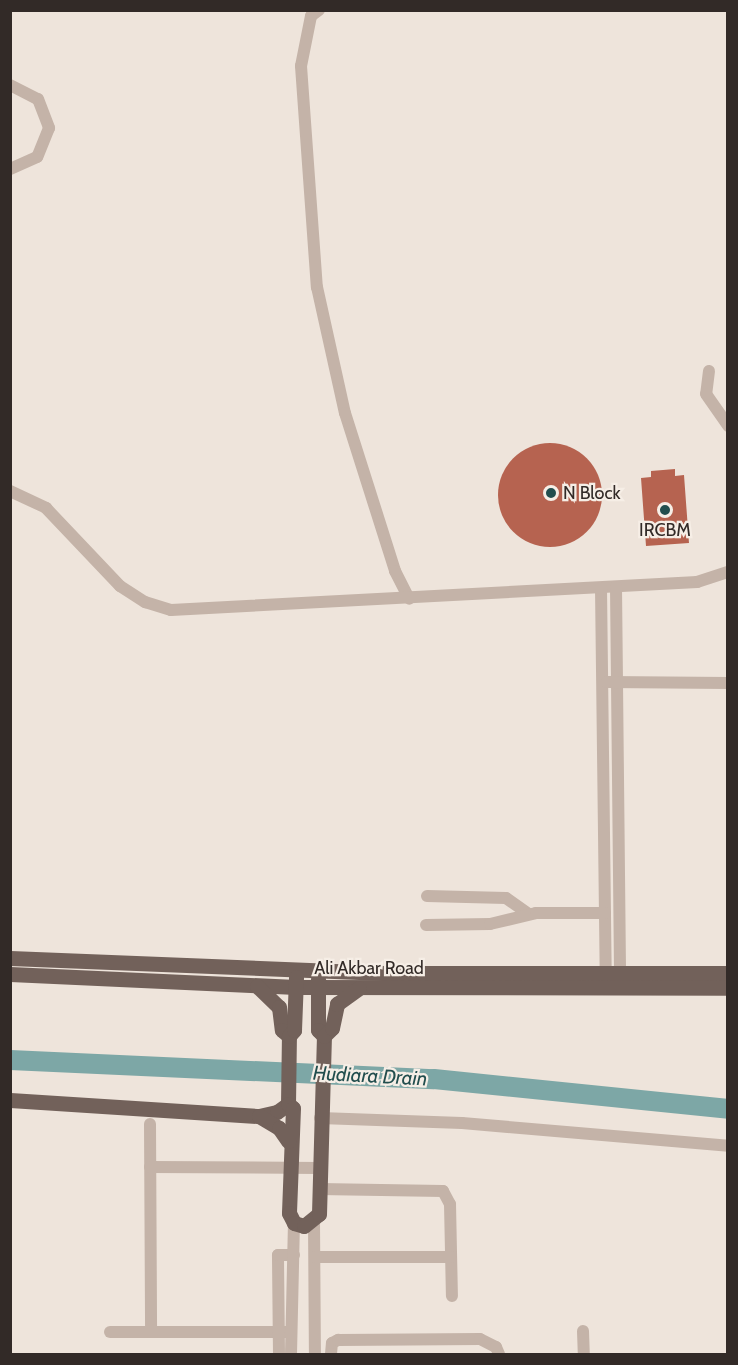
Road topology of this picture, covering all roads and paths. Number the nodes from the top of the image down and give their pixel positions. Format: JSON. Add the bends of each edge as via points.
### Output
{"nodes":[{"id":1,"x":319,"y":10,"type":"edge"},
{"id":2,"x":10,"y":85,"type":"edge"},
{"id":3,"x":10,"y":169,"type":"edge"},
{"id":4,"x":709,"y":371,"type":"dead end"},
{"id":5,"x":728,"y":426,"type":"edge"},
{"id":6,"x":10,"y":491,"type":"edge"},
{"id":7,"x":728,"y":572,"type":"edge"},
{"id":8,"x":616,"y":587,"type":"junction"},
{"id":9,"x":601,"y":588,"type":"junction"},
{"id":10,"x":409,"y":599,"type":"junction"},
{"id":11,"x":609,"y":682,"type":"junction"},
{"id":12,"x":728,"y":683,"type":"edge"},
{"id":13,"x":427,"y":896,"type":"dead end"},
{"id":14,"x":605,"y":913,"type":"junction"},
{"id":15,"x":529,"y":914,"type":"junction"},
{"id":16,"x":426,"y":925,"type":"dead end"},
{"id":17,"x":10,"y":958,"type":"edge"},
{"id":18,"x":296,"y":971,"type":"junction"},
{"id":19,"x":318,"y":971,"type":"junction"},
{"id":20,"x":613,"y":972,"type":"junction"},
{"id":21,"x":728,"y":973,"type":"edge"},
{"id":22,"x":10,"y":974,"type":"edge"},
{"id":23,"x":257,"y":986,"type":"junction"},
{"id":24,"x":296,"y":987,"type":"junction"},
{"id":25,"x":318,"y":988,"type":"junction"},
{"id":26,"x":359,"y":988,"type":"junction"},
{"id":27,"x":728,"y":988,"type":"edge"},
{"id":28,"x":288,"y":1036,"type":"junction"},
{"id":29,"x":324,"y":1036,"type":"junction"},
{"id":30,"x":10,"y":1100,"type":"edge"},
{"id":31,"x":288,"y":1102,"type":"junction"},
{"id":32,"x":259,"y":1116,"type":"junction"},
{"id":33,"x":320,"y":1117,"type":"junction"},
{"id":34,"x":150,"y":1124,"type":"dead end"},
{"id":35,"x":293,"y":1124,"type":"junction"},
{"id":36,"x":288,"y":1141,"type":"junction"},
{"id":37,"x":728,"y":1146,"type":"edge"},
{"id":38,"x":150,"y":1167,"type":"junction"},
{"id":39,"x":288,"y":1167,"type":"junction"},
{"id":40,"x":319,"y":1168,"type":"junction"},
{"id":41,"x":319,"y":1189,"type":"junction"},
{"id":42,"x":314,"y":1222,"type":"junction"},
{"id":43,"x":294,"y":1223,"type":"junction"},
{"id":44,"x":315,"y":1257,"type":"junction"},
{"id":45,"x":451,"y":1257,"type":"junction"},
{"id":46,"x":452,"y":1296,"type":"dead end"},
{"id":47,"x":583,"y":1331,"type":"dead end"},
{"id":48,"x":110,"y":1332,"type":"dead end"},
{"id":49,"x":151,"y":1332,"type":"junction"},
{"id":50,"x":285,"y":1332,"type":"junction"},
{"id":51,"x":279,"y":1354,"type":"edge"},
{"id":52,"x":291,"y":1354,"type":"edge"},
{"id":53,"x":315,"y":1354,"type":"edge"},
{"id":54,"x":331,"y":1354,"type":"edge"},
{"id":55,"x":499,"y":1354,"type":"edge"},
{"id":56,"x":584,"y":1354,"type":"edge"}],
"edges":[{"from":1,"to":10,"type":"street","via":[[311,16],[301,66],[317,287],[345,413],[395,571]]},
{"from":2,"to":3,"type":"street","via":[[38,99],[49,128],[37,157]]},
{"from":4,"to":5,"type":"street","via":[[706,394]]},
{"from":6,"to":10,"type":"street","via":[[46,508],[120,586],[145,602],[171,610]]},
{"from":7,"to":8,"type":"street","via":[[697,582]]},
{"from":8,"to":9,"type":"street"},
{"from":8,"to":11,"type":"street"},
{"from":9,"to":10,"type":"street"},
{"from":9,"to":11,"type":"street"},
{"from":11,"to":12,"type":"street"},
{"from":11,"to":14,"type":"street"},
{"from":11,"to":20,"type":"street"},
{"from":13,"to":15,"type":"street","via":[[506,898]]},
{"from":14,"to":15,"type":"street"},
{"from":14,"to":20,"type":"street"},
{"from":15,"to":16,"type":"street","via":[[490,924]]},
{"from":17,"to":18,"type":"main road","name":"Ali Akbar Road"},
{"from":18,"to":19,"type":"main road","name":"Ali Akbar Road"},
{"from":18,"to":24,"type":"main road"},
{"from":19,"to":20,"type":"main road","name":"Ali Akbar Road"},
{"from":19,"to":25,"type":"main road"},
{"from":20,"to":21,"type":"main road","name":"Ali Akbar Road"},
{"from":22,"to":23,"type":"main road","name":"Ali Akbar Road"},
{"from":23,"to":24,"type":"main road","name":"Ali Akbar Road"},
{"from":23,"to":28,"type":"main road","via":[[279,1007],[282,1030]]},
{"from":24,"to":25,"type":"main road","name":"Ali Akbar Road"},
{"from":24,"to":28,"type":"main road","via":[[294,1030]]},
{"from":25,"to":26,"type":"main road","name":"Ali Akbar Road"},
{"from":25,"to":29,"type":"main road","via":[[318,1030]]},
{"from":26,"to":27,"type":"main road","name":"Ali Akbar Road"},
{"from":26,"to":29,"type":"main road","via":[[337,1004],[332,1028]]},
{"from":28,"to":31,"type":"main road"},
{"from":29,"to":33,"type":"main road"},
{"from":30,"to":32,"type":"main road"},
{"from":31,"to":32,"type":"main road","via":[[277,1112]]},
{"from":31,"to":35,"type":"main road"},
{"from":32,"to":36,"type":"main road","via":[[273,1123]]},
{"from":33,"to":35,"type":"main road"},
{"from":33,"to":37,"type":"street","via":[[462,1123]]},
{"from":33,"to":40,"type":"main road"},
{"from":34,"to":38,"type":"street"},
{"from":35,"to":36,"type":"main road"},
{"from":36,"to":39,"type":"main road"},
{"from":38,"to":39,"type":"street"},
{"from":38,"to":49,"type":"street"},
{"from":39,"to":40,"type":"street"},
{"from":39,"to":43,"type":"main road","via":[[288,1213]]},
{"from":40,"to":41,"type":"main road"},
{"from":41,"to":42,"type":"main road","via":[[319,1214]]},
{"from":41,"to":45,"type":"street","via":[[443,1191],[450,1204]]},
{"from":42,"to":43,"type":"main road"},
{"from":42,"to":44,"type":"street"},
{"from":43,"to":50,"type":"street"},
{"from":44,"to":45,"type":"street"},
{"from":44,"to":53,"type":"street"},
{"from":45,"to":46,"type":"street"},
{"from":47,"to":56,"type":"street"},
{"from":48,"to":49,"type":"street"},
{"from":49,"to":50,"type":"street"},
{"from":50,"to":51,"type":"street"},
{"from":50,"to":52,"type":"street"},
{"from":54,"to":55,"type":"street","via":[[332,1343],[338,1340],[456,1339],[489,1342]]}]}
